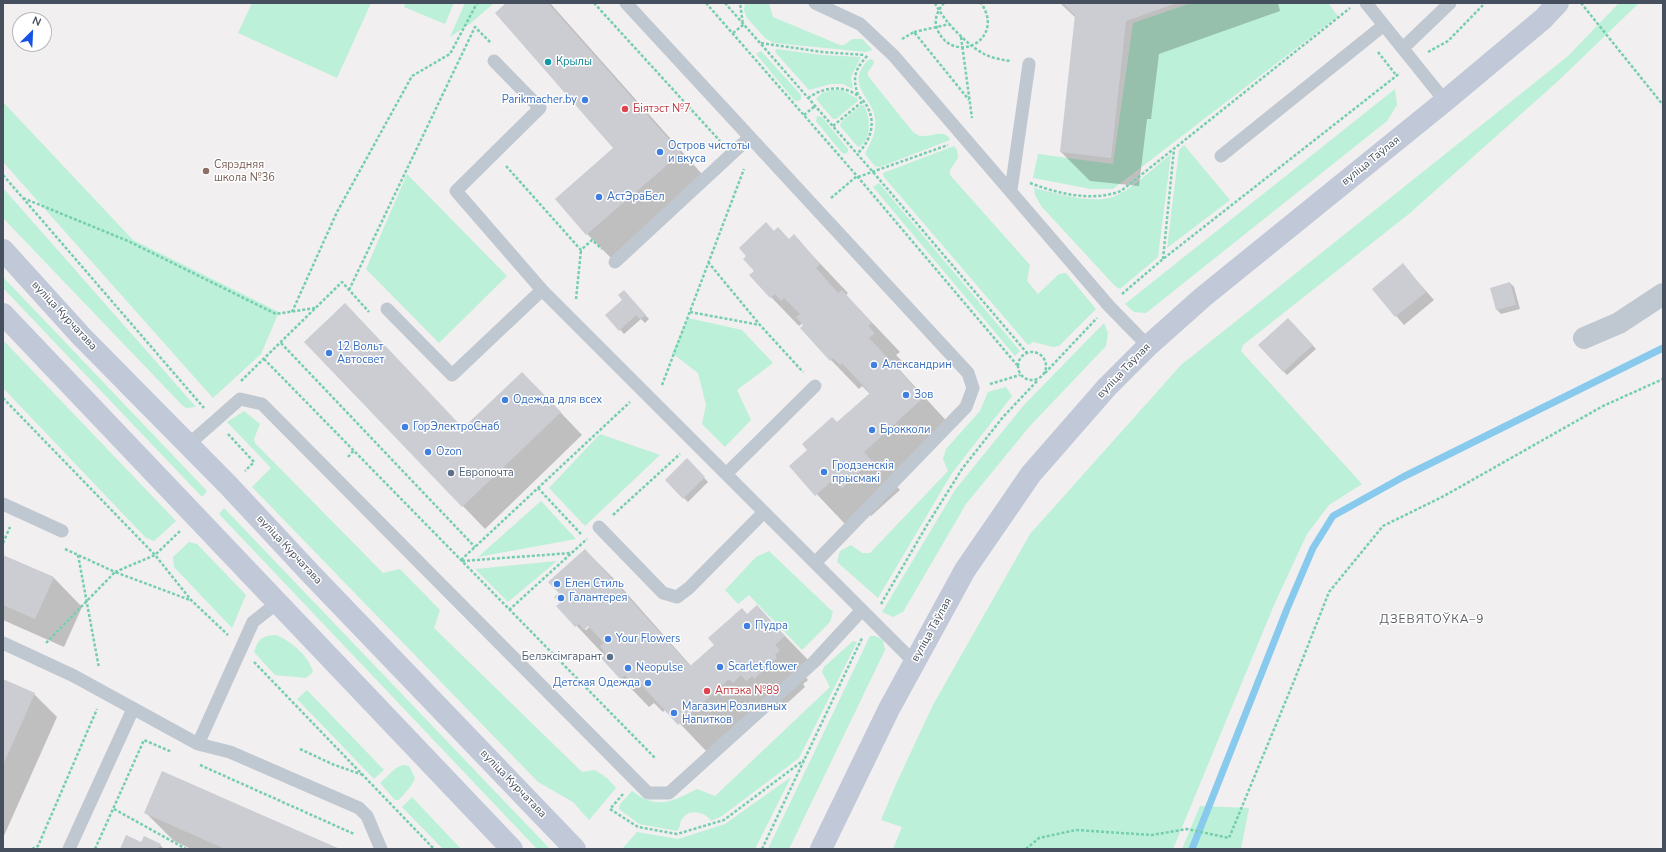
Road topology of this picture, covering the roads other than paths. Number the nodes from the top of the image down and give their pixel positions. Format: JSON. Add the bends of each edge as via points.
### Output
{"nodes":[{"id":1,"x":626,"y":3,"type":"edge"},
{"id":2,"x":815,"y":3,"type":"edge"},
{"id":3,"x":1366,"y":3,"type":"edge"},
{"id":4,"x":1450,"y":3,"type":"edge"},
{"id":5,"x":1558,"y":3,"type":"edge"},
{"id":6,"x":1384,"y":25,"type":"junction"},
{"id":7,"x":1403,"y":48,"type":"junction"},
{"id":8,"x":495,"y":55,"type":"road end"},
{"id":9,"x":1029,"y":64,"type":"dead end"},
{"id":10,"x":1445,"y":102,"type":"junction"},
{"id":11,"x":750,"y":137,"type":"junction"},
{"id":12,"x":1221,"y":156,"type":"dead end"},
{"id":13,"x":1010,"y":190,"type":"junction"},
{"id":14,"x":3,"y":250,"type":"edge"},
{"id":15,"x":615,"y":262,"type":"road end"},
{"id":16,"x":542,"y":290,"type":"junction"},
{"id":17,"x":1663,"y":294,"type":"edge"},
{"id":18,"x":387,"y":309,"type":"dead end"},
{"id":19,"x":3,"y":314,"type":"edge"},
{"id":20,"x":1584,"y":338,"type":"dead end"},
{"id":21,"x":1148,"y":346,"type":"junction"},
{"id":22,"x":815,"y":386,"type":"dead end"},
{"id":23,"x":189,"y":444,"type":"junction"},
{"id":24,"x":726,"y":474,"type":"junction"},
{"id":25,"x":3,"y":504,"type":"edge"},
{"id":26,"x":764,"y":512,"type":"junction"},
{"id":27,"x":600,"y":528,"type":"dead end"},
{"id":28,"x":62,"y":531,"type":"dead end"},
{"id":29,"x":815,"y":563,"type":"junction"},
{"id":30,"x":277,"y":603,"type":"junction"},
{"id":31,"x":862,"y":610,"type":"junction"},
{"id":32,"x":3,"y":643,"type":"edge"},
{"id":33,"x":914,"y":662,"type":"junction"},
{"id":34,"x":133,"y":709,"type":"junction"},
{"id":35,"x":198,"y":744,"type":"junction"},
{"id":36,"x":69,"y":849,"type":"edge"},
{"id":37,"x":381,"y":849,"type":"edge"},
{"id":38,"x":512,"y":849,"type":"edge"},
{"id":39,"x":575,"y":849,"type":"edge"},
{"id":40,"x":821,"y":849,"type":"edge"}],
"edges":[{"from":1,"to":11,"type":"lane"},
{"from":2,"to":13,"type":"lane","via":[[860,24],[894,56]]},
{"from":3,"to":6,"type":"lane"},
{"from":4,"to":7,"type":"lane"},
{"from":5,"to":10,"type":"main road","name":"вуліца Таўлая","via":[[1543,19]]},
{"from":6,"to":7,"type":"lane"},
{"from":6,"to":12,"type":"lane"},
{"from":7,"to":10,"type":"lane"},
{"from":8,"to":16,"type":"lane","via":[[540,108],[456,191]]},
{"from":9,"to":13,"type":"lane"},
{"from":10,"to":21,"type":"main road","name":"вуліца Таўлая","via":[[1203,297]]},
{"from":11,"to":15,"type":"lane"},
{"from":11,"to":29,"type":"lane","via":[[968,373],[973,388],[966,407]]},
{"from":13,"to":21,"type":"lane","via":[[1109,306]]},
{"from":14,"to":23,"type":"main road","name":"вуліца Курчатава","via":[[82,337]]},
{"from":16,"to":18,"type":"lane","via":[[452,375]]},
{"from":16,"to":24,"type":"lane"},
{"from":17,"to":20,"type":"street","via":[[1618,322]]},
{"from":19,"to":30,"type":"main road"},
{"from":21,"to":33,"type":"main road","name":"вуліца Таўлая","via":[[1107,387],[1031,474],[965,570]]},
{"from":22,"to":24,"type":"lane"},
{"from":23,"to":31,"type":"lane","via":[[240,399],[262,404],[648,793],[669,793],[814,662]]},
{"from":23,"to":39,"type":"main road","name":"вуліца Курчатава"},
{"from":24,"to":26,"type":"lane"},
{"from":25,"to":28,"type":"lane"},
{"from":26,"to":27,"type":"lane","via":[[677,598],[663,593]]},
{"from":26,"to":29,"type":"lane"},
{"from":29,"to":31,"type":"lane"},
{"from":30,"to":35,"type":"lane","via":[[253,622]]},
{"from":30,"to":38,"type":"main road"},
{"from":31,"to":33,"type":"lane"},
{"from":32,"to":34,"type":"lane","via":[[74,676]]},
{"from":33,"to":40,"type":"main road","name":"вуліца Таўлая"},
{"from":34,"to":35,"type":"lane"},
{"from":34,"to":36,"type":"lane"},
{"from":35,"to":37,"type":"lane","via":[[230,752],[358,808],[367,816]]}]}
